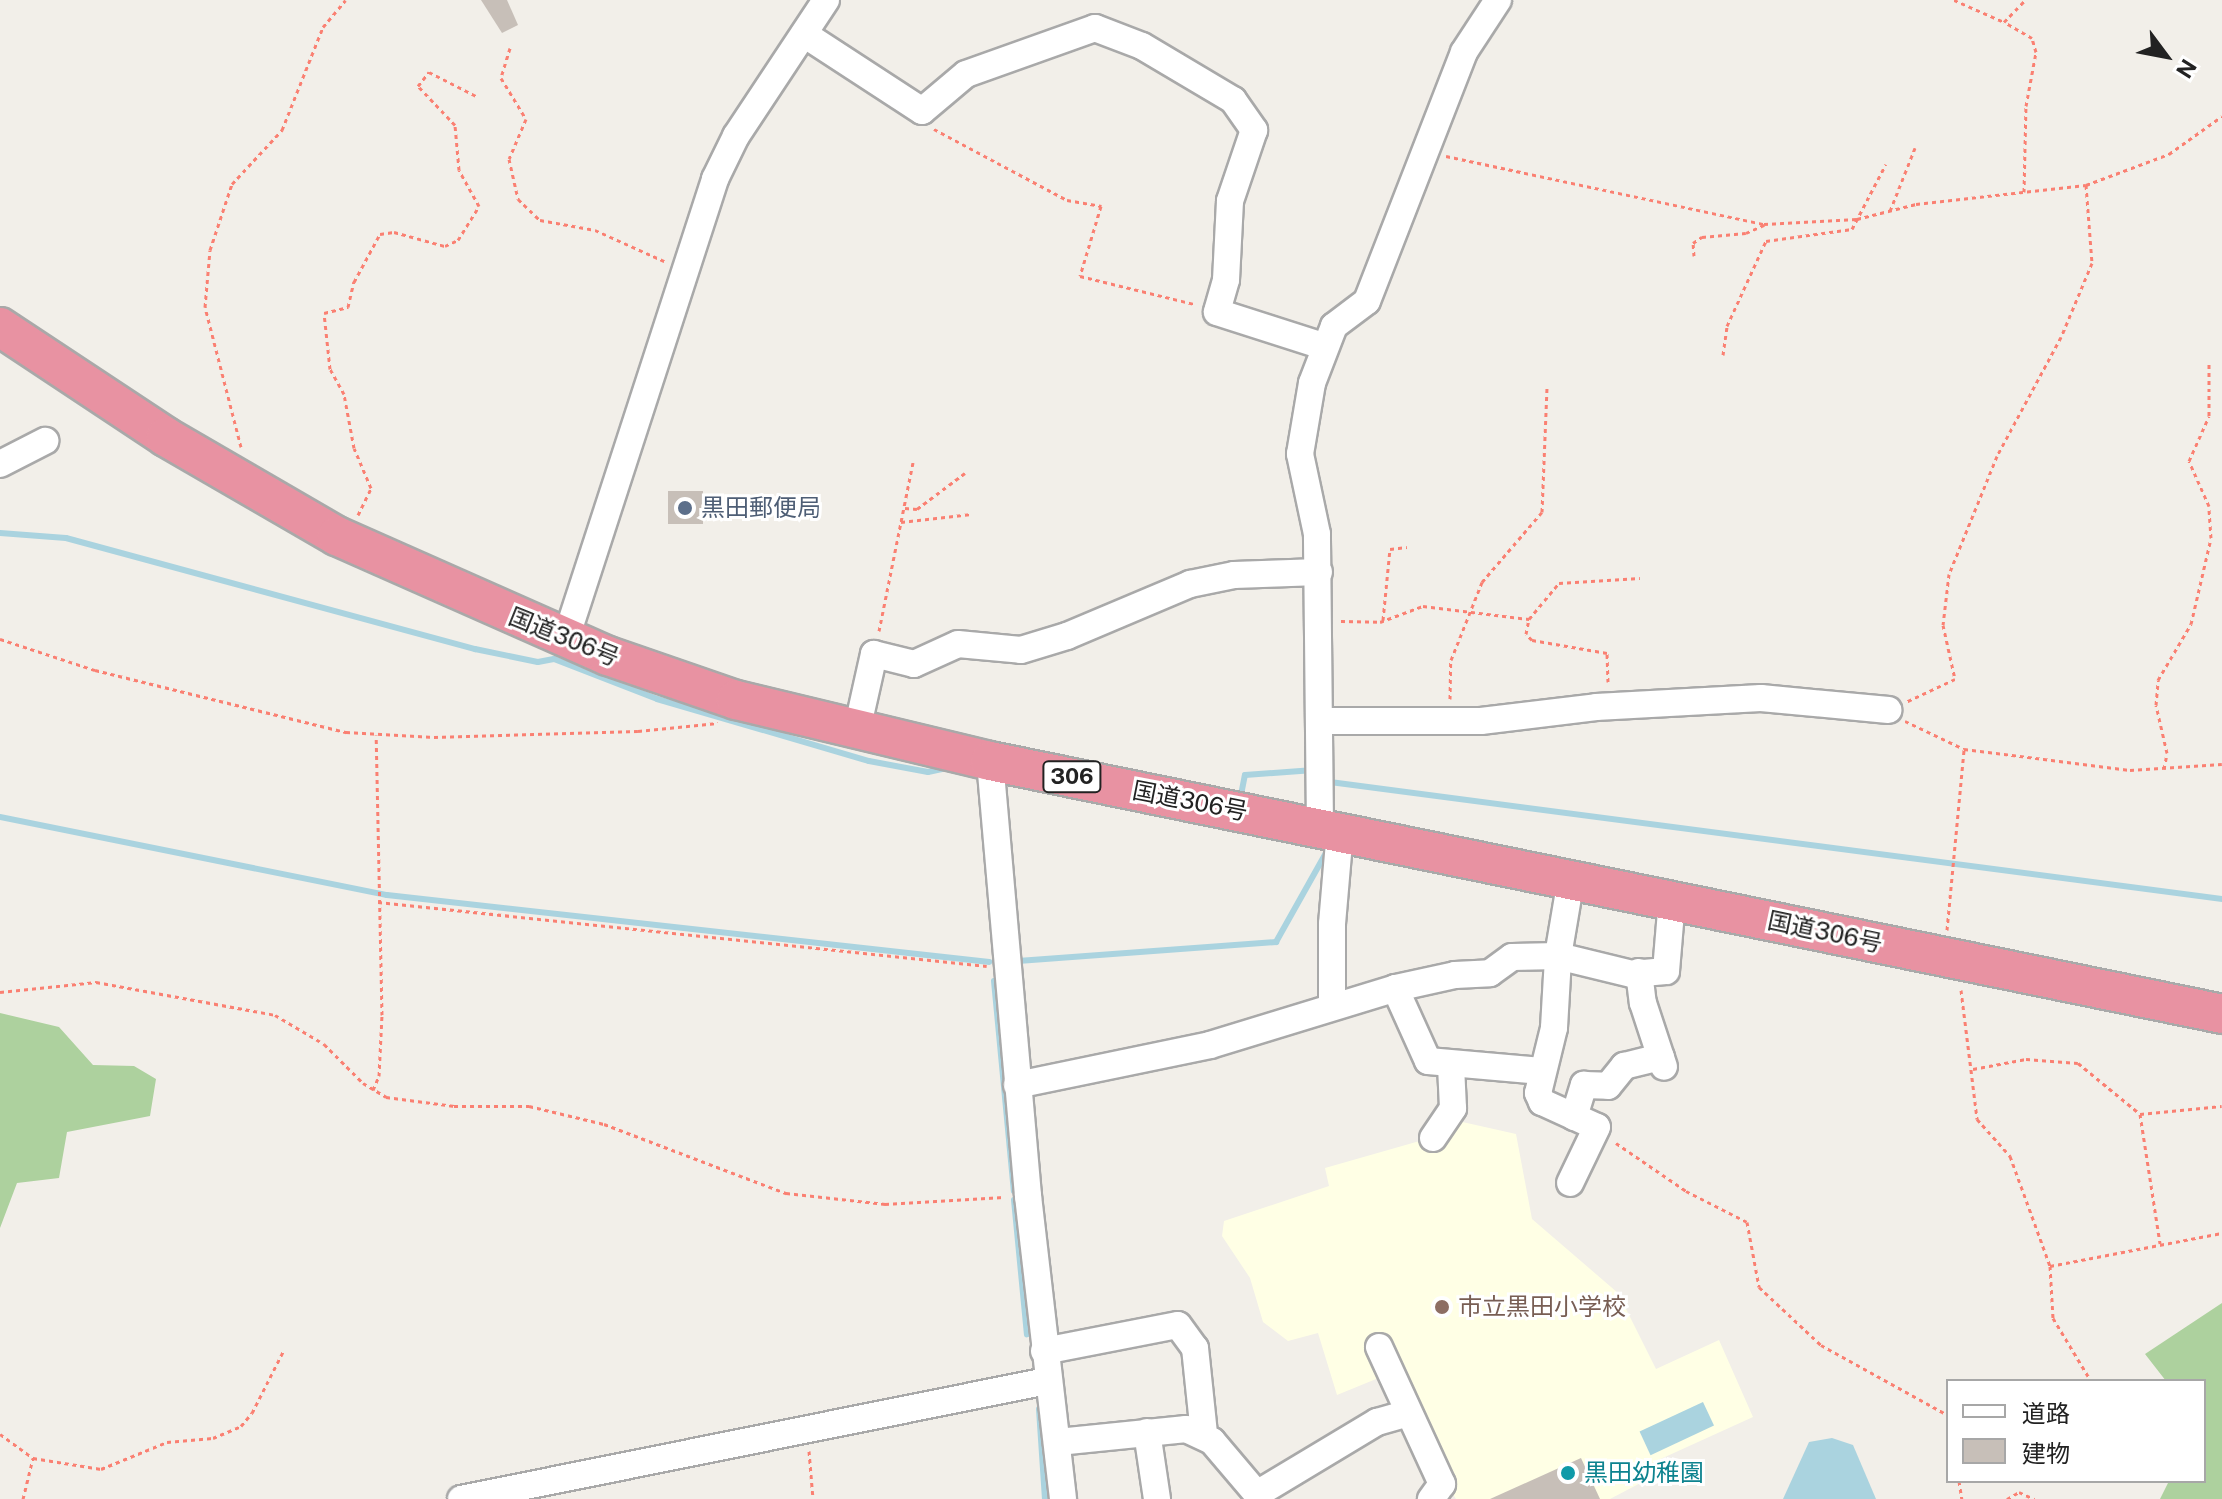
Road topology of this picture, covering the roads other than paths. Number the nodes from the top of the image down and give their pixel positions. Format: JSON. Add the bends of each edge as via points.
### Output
{"nodes":[{"id":1,"x":826,"y":0,"type":"edge"},
{"id":2,"x":1498,"y":0,"type":"edge"},
{"id":3,"x":804,"y":34,"type":"junction"},
{"id":4,"x":0,"y":327,"type":"edge"},
{"id":5,"x":1323,"y":346,"type":"junction"},
{"id":6,"x":45,"y":441,"type":"dead end"},
{"id":7,"x":0,"y":464,"type":"edge"},
{"id":8,"x":1319,"y":572,"type":"junction"},
{"id":9,"x":566,"y":638,"type":"junction"},
{"id":10,"x":1888,"y":710,"type":"road end"},
{"id":11,"x":1320,"y":721,"type":"junction"},
{"id":12,"x":857,"y":730,"type":"junction"},
{"id":13,"x":990,"y":761,"type":"junction"},
{"id":14,"x":1330,"y":829,"type":"junction"},
{"id":15,"x":1571,"y":879,"type":"junction"},
{"id":16,"x":1672,"y":900,"type":"junction"},
{"id":17,"x":1558,"y":957,"type":"junction"},
{"id":18,"x":1639,"y":972,"type":"junction"},
{"id":19,"x":1395,"y":988,"type":"junction"},
{"id":20,"x":1332,"y":1005,"type":"junction"},
{"id":21,"x":2222,"y":1014,"type":"edge"},
{"id":22,"x":1451,"y":1066,"type":"junction"},
{"id":23,"x":1542,"y":1071,"type":"junction"},
{"id":24,"x":1017,"y":1085,"type":"junction"},
{"id":25,"x":1585,"y":1123,"type":"junction"},
{"id":26,"x":1433,"y":1138,"type":"dead end"},
{"id":27,"x":1570,"y":1183,"type":"dead end"},
{"id":28,"x":1379,"y":1347,"type":"dead end"},
{"id":29,"x":1044,"y":1351,"type":"junction"},
{"id":30,"x":1047,"y":1381,"type":"junction"},
{"id":31,"x":1408,"y":1413,"type":"junction"},
{"id":32,"x":1147,"y":1432,"type":"junction"},
{"id":33,"x":1204,"y":1434,"type":"junction"},
{"id":34,"x":1058,"y":1442,"type":"junction"},
{"id":35,"x":461,"y":1499,"type":"edge"},
{"id":36,"x":1063,"y":1499,"type":"edge"},
{"id":37,"x":1157,"y":1499,"type":"edge"},
{"id":38,"x":1431,"y":1499,"type":"edge"}],
"edges":[{"from":1,"to":3,"type":"street"},
{"from":2,"to":5,"type":"street","via":[[1464,52],[1367,301],[1339,319]]},
{"from":3,"to":5,"type":"street","via":[[922,111],[966,74],[1095,28],[1142,46],[1233,100],[1254,130],[1230,201],[1226,280],[1217,312]]},
{"from":3,"to":9,"type":"street","via":[[725,156]]},
{"from":4,"to":9,"type":"highway","name":"国道306号","number":"306","via":[[239,481],[344,539]]},
{"from":5,"to":8,"type":"street","via":[[1300,454],[1317,534]]},
{"from":6,"to":7,"type":"street"},
{"from":8,"to":11,"type":"street"},
{"from":8,"to":12,"type":"street","via":[[1234,575],[1190,584],[1021,650],[958,644],[914,664],[874,654]]},
{"from":9,"to":12,"type":"highway","name":"国道306号","number":"306","via":[[680,682]]},
{"from":10,"to":11,"type":"street","via":[[1761,698],[1450,721]]},
{"from":11,"to":14,"type":"street"},
{"from":12,"to":13,"type":"highway","name":"国道306号","number":"306"},
{"from":13,"to":14,"type":"highway","name":"国道306号","number":"306"},
{"from":13,"to":24,"type":"street"},
{"from":14,"to":15,"type":"highway","name":"国道306号","number":"306"},
{"from":14,"to":20,"type":"street"},
{"from":15,"to":16,"type":"highway","name":"国道306号","number":"306"},
{"from":15,"to":17,"type":"street"},
{"from":16,"to":18,"type":"street","via":[[1666,971]]},
{"from":16,"to":21,"type":"highway","name":"国道306号","number":"306"},
{"from":17,"to":18,"type":"street"},
{"from":17,"to":19,"type":"street","via":[[1512,957],[1490,973]]},
{"from":17,"to":23,"type":"street","via":[[1554,1028]]},
{"from":18,"to":25,"type":"street","via":[[1663,1062],[1624,1066],[1608,1086],[1584,1085]]},
{"from":19,"to":20,"type":"street"},
{"from":19,"to":22,"type":"street","via":[[1425,1058]]},
{"from":20,"to":24,"type":"street","via":[[1210,1045]]},
{"from":22,"to":23,"type":"street"},
{"from":22,"to":26,"type":"street","via":[[1453,1108]]},
{"from":23,"to":25,"type":"street","via":[[1539,1098]]},
{"from":24,"to":29,"type":"street"},
{"from":25,"to":27,"type":"street"},
{"from":28,"to":31,"type":"street"},
{"from":29,"to":30,"type":"street"},
{"from":29,"to":33,"type":"street","via":[[1178,1325],[1195,1348]]},
{"from":30,"to":34,"type":"street"},
{"from":30,"to":35,"type":"street"},
{"from":31,"to":33,"type":"street","via":[[1377,1422],[1257,1494]]},
{"from":31,"to":38,"type":"street","via":[[1442,1484]]},
{"from":32,"to":33,"type":"street","via":[[1186,1429]]},
{"from":32,"to":34,"type":"street"},
{"from":32,"to":37,"type":"street"},
{"from":34,"to":36,"type":"street"}]}
